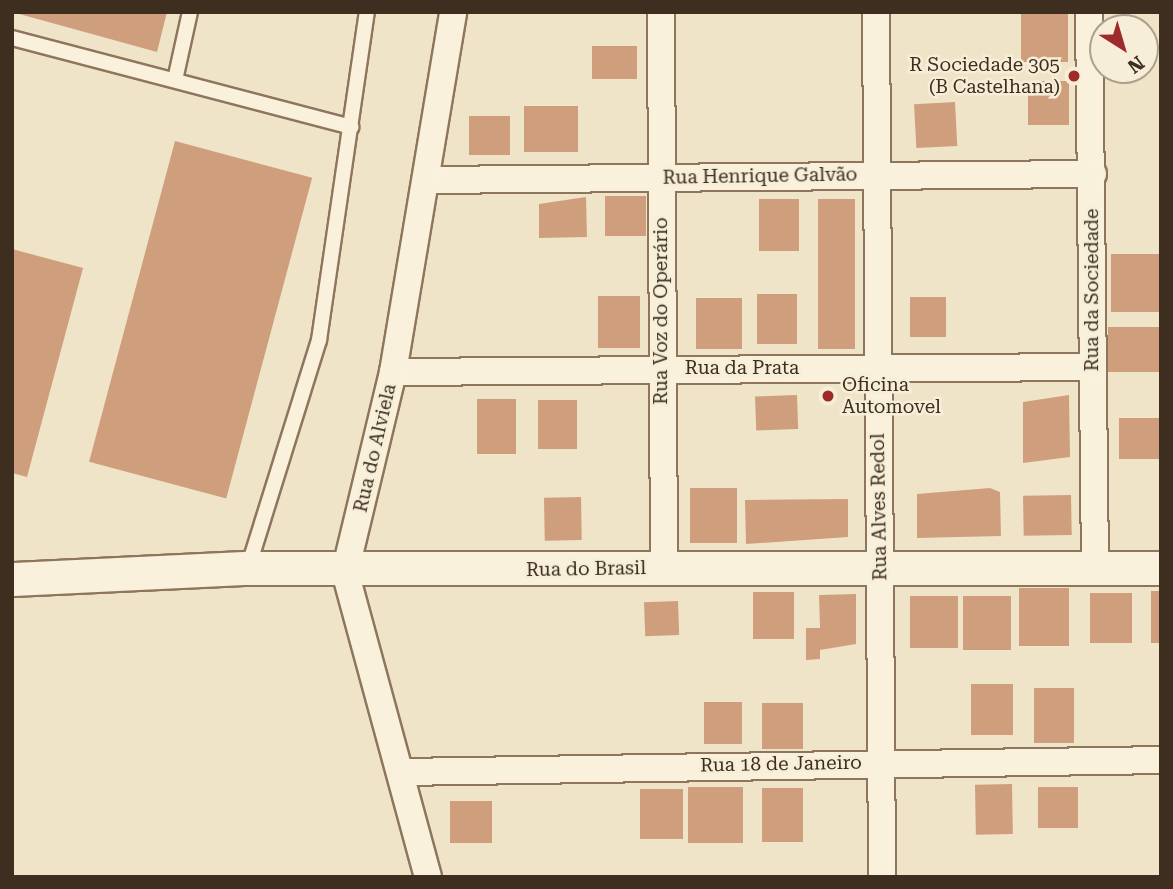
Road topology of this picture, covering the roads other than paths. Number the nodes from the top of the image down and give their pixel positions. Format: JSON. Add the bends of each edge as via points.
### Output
{"nodes":[{"id":1,"x":190,"y":12,"type":"edge"},
{"id":2,"x":367,"y":12,"type":"edge"},
{"id":3,"x":453,"y":12,"type":"edge"},
{"id":4,"x":661,"y":12,"type":"edge"},
{"id":5,"x":876,"y":12,"type":"edge"},
{"id":6,"x":1089,"y":12,"type":"edge"},
{"id":7,"x":12,"y":38,"type":"edge"},
{"id":8,"x":175,"y":80,"type":"junction"},
{"id":9,"x":352,"y":127,"type":"junction"},
{"id":10,"x":878,"y":174,"type":"junction"},
{"id":11,"x":1093,"y":174,"type":"junction"},
{"id":12,"x":661,"y":178,"type":"junction"},
{"id":13,"x":426,"y":180,"type":"junction"},
{"id":14,"x":877,"y":367,"type":"junction"},
{"id":15,"x":1092,"y":367,"type":"junction"},
{"id":16,"x":661,"y":369,"type":"junction"},
{"id":17,"x":393,"y":372,"type":"junction"},
{"id":18,"x":248,"y":568,"type":"junction"},
{"id":19,"x":664,"y":568,"type":"junction"},
{"id":20,"x":879,"y":568,"type":"junction"},
{"id":21,"x":1095,"y":568,"type":"junction"},
{"id":22,"x":1161,"y":568,"type":"edge"},
{"id":23,"x":345,"y":572,"type":"junction"},
{"id":24,"x":12,"y":579,"type":"edge"},
{"id":25,"x":1161,"y":760,"type":"edge"},
{"id":26,"x":881,"y":761,"type":"junction"},
{"id":27,"x":401,"y":772,"type":"junction"},
{"id":28,"x":428,"y":877,"type":"edge"},
{"id":29,"x":882,"y":877,"type":"edge"}],
"edges":[{"from":1,"to":8,"type":"lane"},
{"from":2,"to":9,"type":"lane"},
{"from":3,"to":13,"type":"street","name":"Rua do Alviela"},
{"from":4,"to":12,"type":"street","name":"Rua Voz do Operário"},
{"from":5,"to":10,"type":"street","name":"Rua Alves Redol"},
{"from":6,"to":11,"type":"street","name":"Rua da Sociedade"},
{"from":7,"to":8,"type":"lane"},
{"from":8,"to":9,"type":"lane"},
{"from":9,"to":18,"type":"lane","via":[[318,340]]},
{"from":10,"to":11,"type":"street","name":"Rua Henrique Galvão"},
{"from":10,"to":12,"type":"street","name":"Rua Henrique Galvão"},
{"from":10,"to":14,"type":"street","name":"Rua Alves Redol"},
{"from":11,"to":15,"type":"street","name":"Rua da Sociedade"},
{"from":12,"to":13,"type":"street","name":"Rua Henrique Galvão"},
{"from":12,"to":16,"type":"street","name":"Rua Voz do Operário"},
{"from":13,"to":17,"type":"street","name":"Rua do Alviela"},
{"from":14,"to":15,"type":"street","name":"Rua da Prata"},
{"from":14,"to":16,"type":"street","name":"Rua da Prata"},
{"from":14,"to":20,"type":"street","name":"Rua Alves Redol"},
{"from":15,"to":21,"type":"street","name":"Rua da Sociedade"},
{"from":16,"to":17,"type":"street","name":"Rua da Prata"},
{"from":16,"to":19,"type":"street","name":"Rua Voz do Operário"},
{"from":17,"to":23,"type":"street","name":"Rua do Alviela"},
{"from":18,"to":23,"type":"street","name":"Rua do Brasil"},
{"from":18,"to":24,"type":"street","name":"Rua do Brasil"},
{"from":19,"to":20,"type":"street","name":"Rua do Brasil"},
{"from":19,"to":23,"type":"street","name":"Rua do Brasil"},
{"from":20,"to":21,"type":"street","name":"Rua do Brasil"},
{"from":20,"to":26,"type":"street","name":"Rua Alves Redol"},
{"from":21,"to":22,"type":"street","name":"Rua do Brasil"},
{"from":23,"to":27,"type":"street","name":"Rua do Alviela"},
{"from":25,"to":26,"type":"street","name":"Rua 18 de Janeiro"},
{"from":26,"to":27,"type":"street","name":"Rua 18 de Janeiro"},
{"from":26,"to":29,"type":"street","name":"Rua Alves Redol"},
{"from":27,"to":28,"type":"street","name":"Rua do Alviela"}]}
